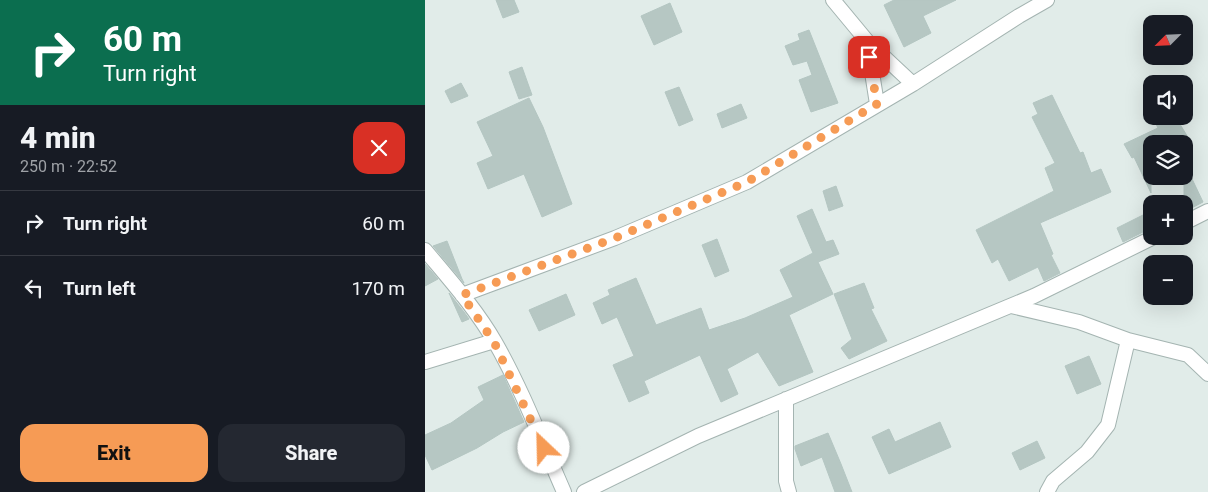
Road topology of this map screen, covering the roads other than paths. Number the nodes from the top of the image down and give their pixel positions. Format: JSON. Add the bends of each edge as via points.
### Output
{"nodes":[{"id":1,"x":833,"y":0,"type":"edge"},
{"id":2,"x":1047,"y":0,"type":"edge"},
{"id":3,"x":867,"y":41,"type":"junction"},
{"id":4,"x":913,"y":84,"type":"junction"},
{"id":5,"x":877,"y":104,"type":"junction"},
{"id":6,"x":1208,"y":211,"type":"edge"},
{"id":7,"x":1193,"y":218,"type":"edge"},
{"id":8,"x":1143,"y":242,"type":"edge"},
{"id":9,"x":425,"y":250,"type":"edge"},
{"id":10,"x":462,"y":295,"type":"junction"},
{"id":11,"x":1011,"y":306,"type":"junction"},
{"id":12,"x":1128,"y":340,"type":"junction"},
{"id":13,"x":494,"y":342,"type":"junction"},
{"id":14,"x":425,"y":362,"type":"edge"},
{"id":15,"x":1208,"y":374,"type":"edge"},
{"id":16,"x":786,"y":399,"type":"junction"},
{"id":17,"x":564,"y":492,"type":"edge"},
{"id":18,"x":584,"y":492,"type":"edge"},
{"id":19,"x":789,"y":492,"type":"edge"},
{"id":20,"x":1047,"y":492,"type":"edge"}],
"edges":[{"from":1,"to":3,"type":"street"},
{"from":2,"to":4,"type":"street"},
{"from":3,"to":4,"type":"street"},
{"from":3,"to":5,"type":"street"},
{"from":4,"to":5,"type":"street"},
{"from":5,"to":10,"type":"street","via":[[747,182],[615,238]]},
{"from":6,"to":7,"type":"street"},
{"from":8,"to":11,"type":"street"},
{"from":9,"to":10,"type":"street"},
{"from":10,"to":13,"type":"street"},
{"from":11,"to":12,"type":"street","via":[[1079,322]]},
{"from":11,"to":16,"type":"street"},
{"from":12,"to":15,"type":"street","via":[[1188,355]]},
{"from":12,"to":20,"type":"street","via":[[1107,425],[1087,452],[1053,481]]},
{"from":13,"to":14,"type":"street"},
{"from":13,"to":17,"type":"street"},
{"from":16,"to":18,"type":"street","via":[[698,436]]},
{"from":16,"to":19,"type":"street","via":[[786,480]]}]}
